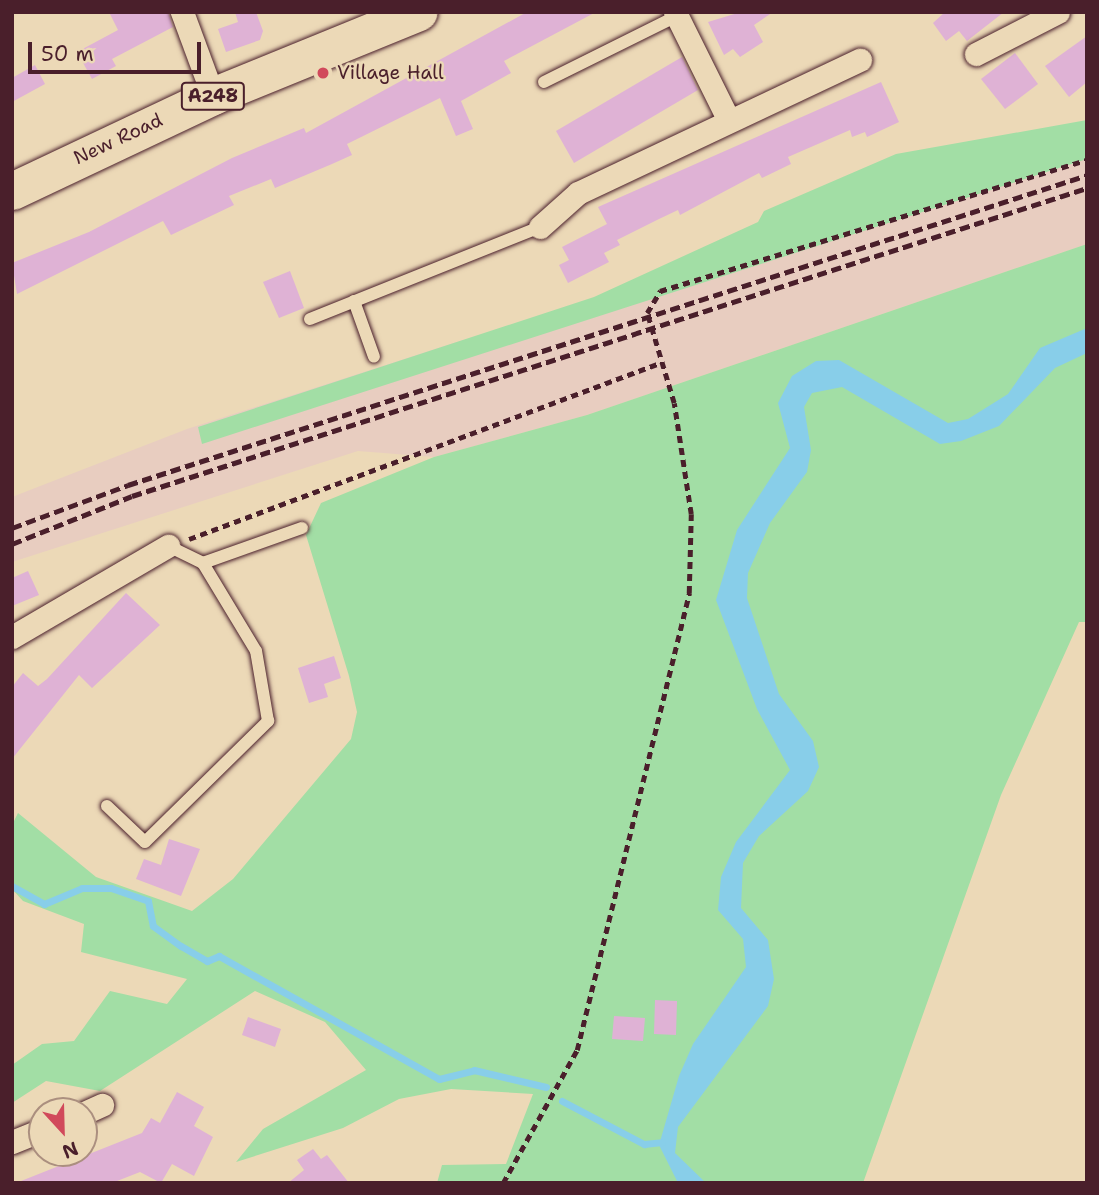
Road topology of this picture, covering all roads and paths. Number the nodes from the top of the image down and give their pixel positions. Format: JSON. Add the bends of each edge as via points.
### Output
{"nodes":[{"id":1,"x":182,"y":12,"type":"edge"},
{"id":2,"x":419,"y":12,"type":"edge"},
{"id":3,"x":1058,"y":12,"type":"edge"},
{"id":4,"x":676,"y":14,"type":"edge"},
{"id":5,"x":976,"y":54,"type":"dead end"},
{"id":6,"x":860,"y":60,"type":"dead end"},
{"id":7,"x":544,"y":82,"type":"dead end"},
{"id":8,"x":213,"y":96,"type":"junction"},
{"id":9,"x":728,"y":119,"type":"junction"},
{"id":10,"x":1087,"y":160,"type":"edge"},
{"id":11,"x":12,"y":191,"type":"edge"},
{"id":12,"x":540,"y":227,"type":"joint"},
{"id":13,"x":354,"y":301,"type":"junction"},
{"id":14,"x":310,"y":319,"type":"dead end"},
{"id":15,"x":374,"y":357,"type":"dead end"},
{"id":16,"x":660,"y":363,"type":"junction"},
{"id":17,"x":302,"y":528,"type":"dead end"},
{"id":18,"x":168,"y":547,"type":"junction"},
{"id":19,"x":203,"y":564,"type":"junction"},
{"id":20,"x":12,"y":637,"type":"edge"},
{"id":21,"x":107,"y":806,"type":"dead end"},
{"id":22,"x":503,"y":1183,"type":"edge"}],
"edges":[{"from":1,"to":8,"type":"street"},
{"from":2,"to":8,"type":"main road","name":"New Road","number":"A248"},
{"from":3,"to":5,"type":"street"},
{"from":4,"to":7,"type":"lane"},
{"from":4,"to":9,"type":"street"},
{"from":6,"to":9,"type":"street"},
{"from":8,"to":11,"type":"main road","name":"New Road","number":"A248"},
{"from":9,"to":12,"type":"street","via":[[578,193]]},
{"from":10,"to":16,"type":"path","via":[[660,291],[648,313]]},
{"from":12,"to":13,"type":"lane"},
{"from":13,"to":14,"type":"lane"},
{"from":13,"to":15,"type":"lane"},
{"from":16,"to":18,"type":"path"},
{"from":16,"to":22,"type":"path","via":[[674,403],[691,514],[689,593],[577,1051]]},
{"from":17,"to":19,"type":"lane"},
{"from":18,"to":19,"type":"lane"},
{"from":18,"to":20,"type":"street"},
{"from":19,"to":21,"type":"lane","via":[[256,651],[268,721],[145,842]]}]}
